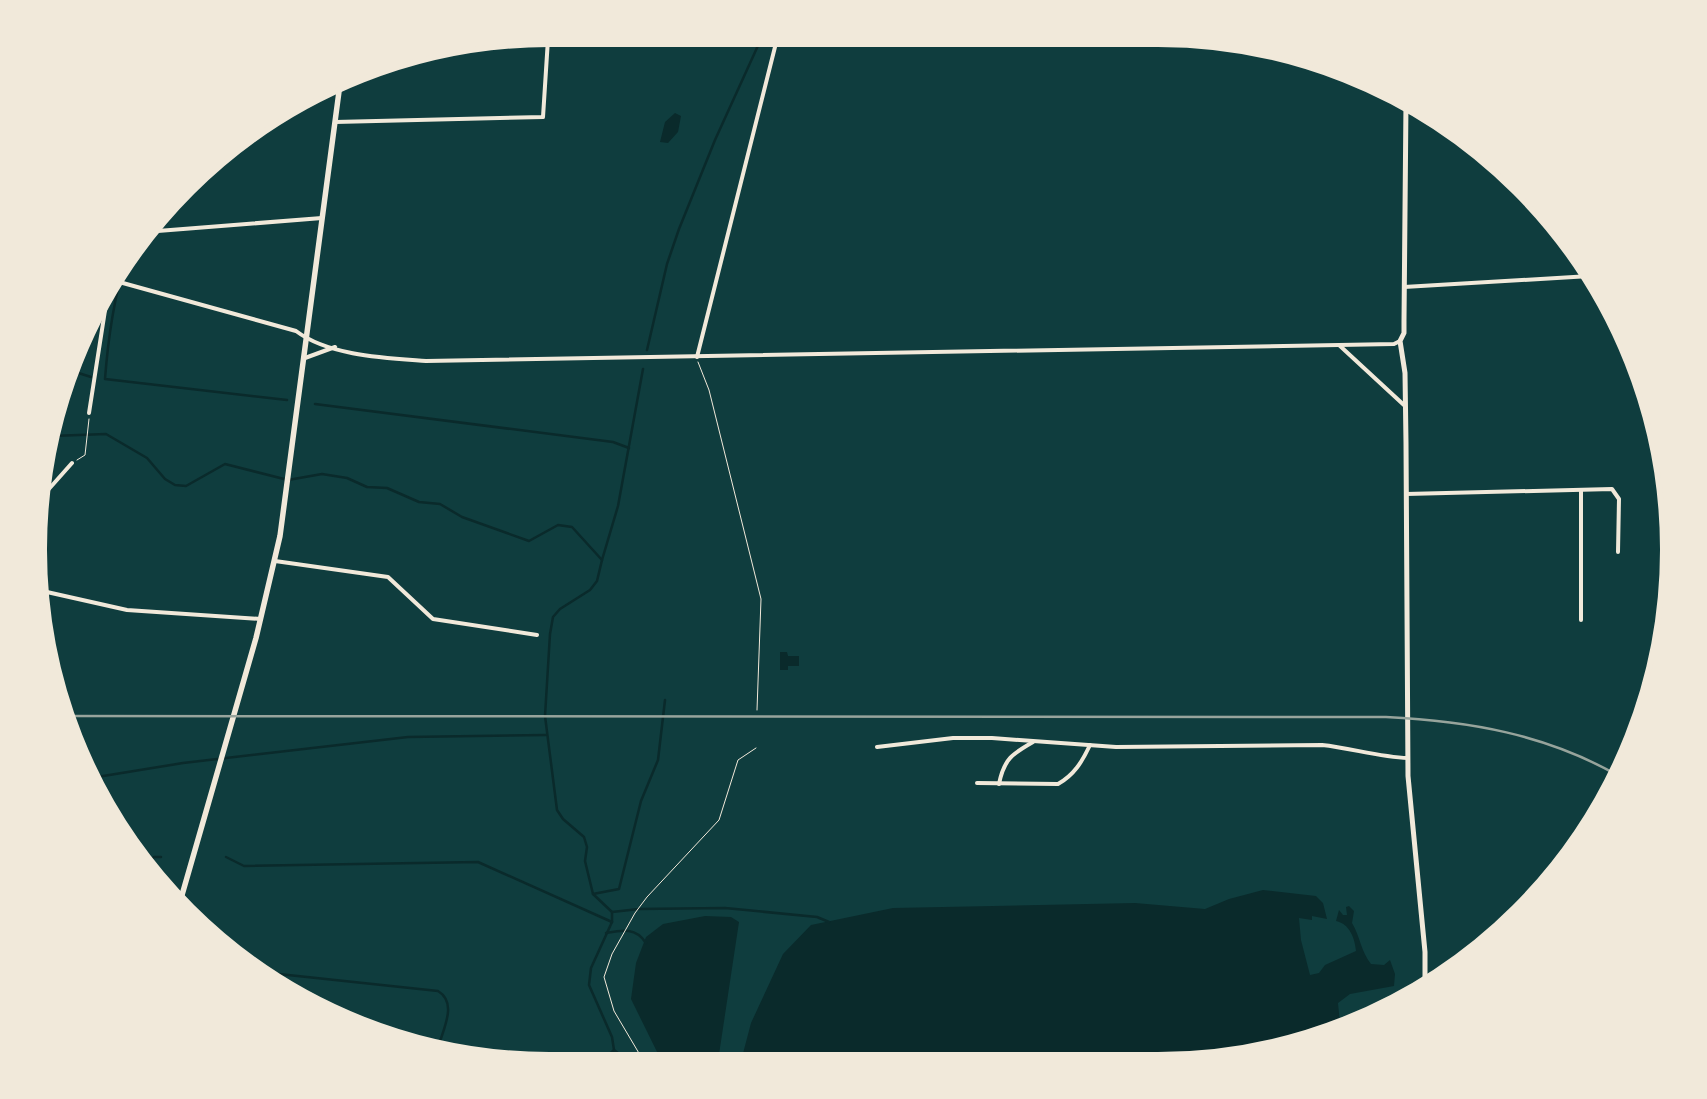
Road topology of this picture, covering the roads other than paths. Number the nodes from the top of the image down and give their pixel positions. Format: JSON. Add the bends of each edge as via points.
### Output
{"nodes":[{"id":1,"x":548,"y":44,"type":"edge"},
{"id":2,"x":776,"y":44,"type":"edge"},
{"id":3,"x":339,"y":90,"type":"edge"},
{"id":4,"x":1406,"y":110,"type":"edge"},
{"id":5,"x":335,"y":122,"type":"junction"},
{"id":6,"x":323,"y":218,"type":"junction"},
{"id":7,"x":157,"y":231,"type":"edge"},
{"id":8,"x":1583,"y":276,"type":"edge"},
{"id":9,"x":121,"y":282,"type":"edge"},
{"id":10,"x":1404,"y":288,"type":"junction"},
{"id":11,"x":105,"y":309,"type":"edge"},
{"id":12,"x":307,"y":339,"type":"junction"},
{"id":13,"x":1400,"y":341,"type":"junction"},
{"id":14,"x":1339,"y":345,"type":"junction"},
{"id":15,"x":335,"y":347,"type":"junction"},
{"id":16,"x":697,"y":357,"type":"junction"},
{"id":17,"x":305,"y":358,"type":"junction"},
{"id":18,"x":1405,"y":406,"type":"junction"},
{"id":19,"x":89,"y":413,"type":"road end"},
{"id":20,"x":72,"y":463,"type":"road end"},
{"id":21,"x":1581,"y":490,"type":"junction"},
{"id":22,"x":47,"y":491,"type":"edge"},
{"id":23,"x":1406,"y":494,"type":"junction"},
{"id":24,"x":1618,"y":552,"type":"dead end"},
{"id":25,"x":275,"y":561,"type":"junction"},
{"id":26,"x":46,"y":592,"type":"edge"},
{"id":27,"x":261,"y":619,"type":"junction"},
{"id":28,"x":1581,"y":620,"type":"dead end"},
{"id":29,"x":537,"y":635,"type":"dead end"},
{"id":30,"x":1033,"y":742,"type":"junction"},
{"id":31,"x":1090,"y":745,"type":"junction"},
{"id":32,"x":877,"y":747,"type":"dead end"},
{"id":33,"x":1408,"y":758,"type":"junction"},
{"id":34,"x":977,"y":783,"type":"dead end"},
{"id":35,"x":999,"y":784,"type":"junction"},
{"id":36,"x":182,"y":896,"type":"edge"},
{"id":37,"x":1425,"y":978,"type":"edge"}],
"edges":[{"from":1,"to":5,"type":"street","via":[[543,116]]},
{"from":2,"to":16,"type":"street"},
{"from":3,"to":5,"type":"main road"},
{"from":4,"to":10,"type":"street"},
{"from":5,"to":6,"type":"main road"},
{"from":6,"to":7,"type":"street"},
{"from":6,"to":12,"type":"main road"},
{"from":8,"to":10,"type":"street"},
{"from":9,"to":12,"type":"street","via":[[296,331]]},
{"from":10,"to":13,"type":"street","via":[[1404,333]]},
{"from":11,"to":19,"type":"street"},
{"from":12,"to":15,"type":"street"},
{"from":12,"to":17,"type":"main road"},
{"from":13,"to":14,"type":"street","via":[[1394,344]]},
{"from":13,"to":18,"type":"street"},
{"from":14,"to":16,"type":"street"},
{"from":14,"to":18,"type":"street"},
{"from":15,"to":16,"type":"street","via":[[363,355],[426,361]]},
{"from":15,"to":17,"type":"street"},
{"from":17,"to":25,"type":"main road"},
{"from":18,"to":23,"type":"street"},
{"from":20,"to":22,"type":"street"},
{"from":21,"to":23,"type":"street"},
{"from":21,"to":24,"type":"street","via":[[1607,488],[1616,492]]},
{"from":21,"to":28,"type":"street"},
{"from":23,"to":33,"type":"street"},
{"from":25,"to":27,"type":"main road"},
{"from":25,"to":29,"type":"street","via":[[388,577],[433,619]]},
{"from":26,"to":27,"type":"street","via":[[127,610]]},
{"from":27,"to":36,"type":"main road"},
{"from":30,"to":31,"type":"street"},
{"from":30,"to":32,"type":"street","via":[[953,738]]},
{"from":30,"to":35,"type":"street","via":[[1004,764]]},
{"from":31,"to":33,"type":"street","via":[[1322,745]]},
{"from":31,"to":35,"type":"street","via":[[1068,779],[1058,784]]},
{"from":33,"to":37,"type":"street"},
{"from":34,"to":35,"type":"street"}]}
